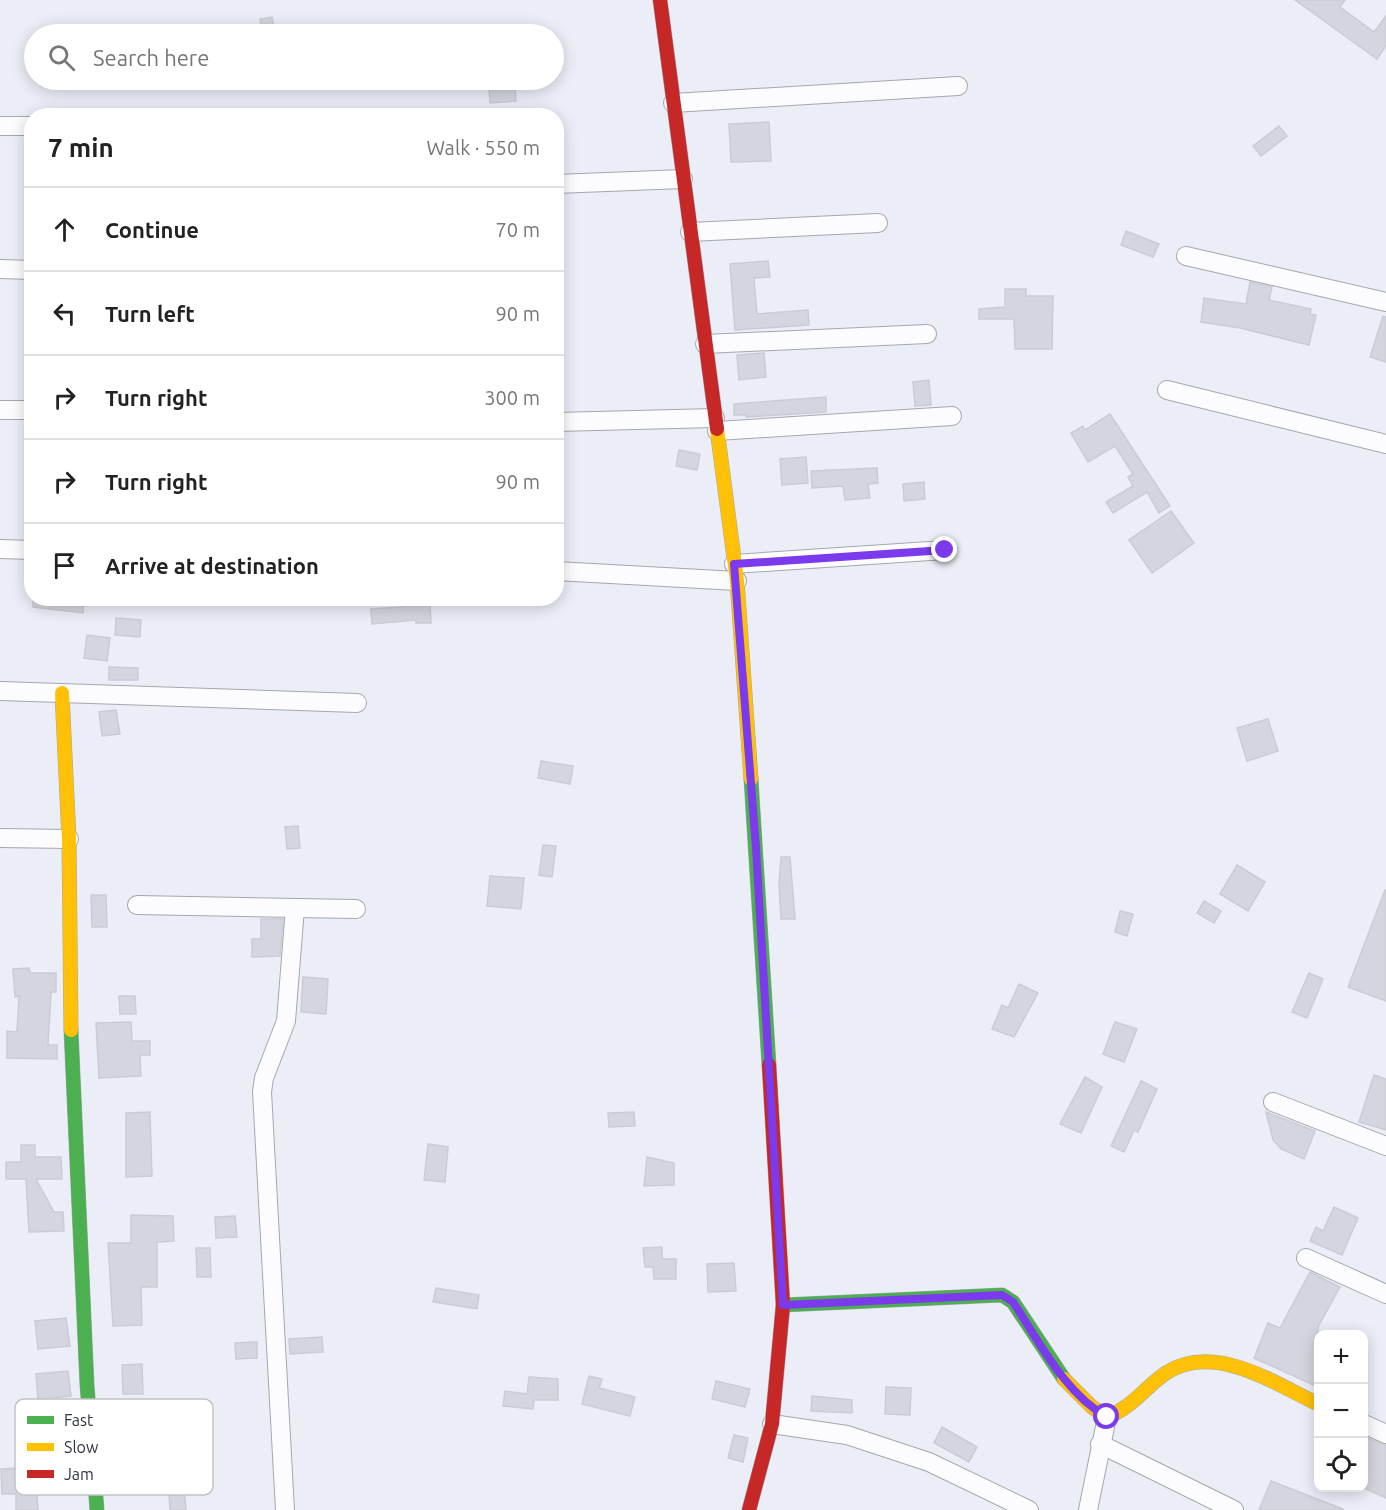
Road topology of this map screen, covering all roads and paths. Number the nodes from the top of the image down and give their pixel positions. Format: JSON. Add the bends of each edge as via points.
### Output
{"nodes":[{"id":1,"x":660,"y":0,"type":"edge"},
{"id":2,"x":958,"y":86,"type":"dead end"},
{"id":3,"x":673,"y":103,"type":"junction"},
{"id":4,"x":0,"y":126,"type":"edge"},
{"id":5,"x":24,"y":126,"type":"edge"},
{"id":6,"x":683,"y":179,"type":"junction"},
{"id":7,"x":564,"y":184,"type":"edge"},
{"id":8,"x":878,"y":223,"type":"dead end"},
{"id":9,"x":690,"y":232,"type":"junction"},
{"id":10,"x":1186,"y":256,"type":"dead end"},
{"id":11,"x":0,"y":269,"type":"edge"},
{"id":12,"x":24,"y":270,"type":"edge"},
{"id":13,"x":1386,"y":302,"type":"edge"},
{"id":14,"x":927,"y":333,"type":"dead end"},
{"id":15,"x":705,"y":344,"type":"junction"},
{"id":16,"x":1167,"y":390,"type":"dead end"},
{"id":17,"x":0,"y":410,"type":"edge"},
{"id":18,"x":24,"y":410,"type":"edge"},
{"id":19,"x":952,"y":416,"type":"dead end"},
{"id":20,"x":564,"y":422,"type":"edge"},
{"id":21,"x":716,"y":425,"type":"junction"},
{"id":22,"x":1386,"y":444,"type":"edge"},
{"id":23,"x":0,"y":549,"type":"edge"},
{"id":24,"x":24,"y":550,"type":"edge"},
{"id":25,"x":945,"y":550,"type":"dead end"},
{"id":26,"x":564,"y":570,"type":"edge"},
{"id":27,"x":735,"y":573,"type":"junction"},
{"id":28,"x":0,"y":691,"type":"edge"},
{"id":29,"x":62,"y":693,"type":"junction"},
{"id":30,"x":357,"y":703,"type":"dead end"},
{"id":31,"x":0,"y":838,"type":"edge"},
{"id":32,"x":69,"y":839,"type":"junction"},
{"id":33,"x":137,"y":905,"type":"dead end"},
{"id":34,"x":295,"y":908,"type":"junction"},
{"id":35,"x":356,"y":909,"type":"dead end"},
{"id":36,"x":1273,"y":1102,"type":"dead end"},
{"id":37,"x":1386,"y":1146,"type":"edge"},
{"id":38,"x":1306,"y":1258,"type":"dead end"},
{"id":39,"x":1386,"y":1293,"type":"edge"},
{"id":40,"x":783,"y":1305,"type":"junction"},
{"id":41,"x":88,"y":1399,"type":"edge"},
{"id":42,"x":1314,"y":1402,"type":"edge"},
{"id":43,"x":1107,"y":1417,"type":"junction"},
{"id":44,"x":772,"y":1424,"type":"junction"},
{"id":45,"x":1368,"y":1426,"type":"edge"},
{"id":46,"x":1386,"y":1434,"type":"edge"},
{"id":47,"x":1100,"y":1444,"type":"junction"},
{"id":48,"x":96,"y":1495,"type":"edge"},
{"id":49,"x":97,"y":1510,"type":"edge"},
{"id":50,"x":285,"y":1510,"type":"edge"},
{"id":51,"x":749,"y":1510,"type":"edge"},
{"id":52,"x":1029,"y":1510,"type":"edge"},
{"id":53,"x":1088,"y":1510,"type":"edge"},
{"id":54,"x":1234,"y":1510,"type":"edge"}],
"edges":[{"from":1,"to":3,"type":"street"},
{"from":2,"to":3,"type":"street"},
{"from":3,"to":6,"type":"street"},
{"from":4,"to":5,"type":"street"},
{"from":6,"to":7,"type":"street"},
{"from":6,"to":9,"type":"street"},
{"from":8,"to":9,"type":"street"},
{"from":9,"to":15,"type":"street"},
{"from":10,"to":13,"type":"street"},
{"from":11,"to":12,"type":"street"},
{"from":14,"to":15,"type":"street"},
{"from":15,"to":21,"type":"street"},
{"from":16,"to":22,"type":"street"},
{"from":17,"to":18,"type":"street"},
{"from":19,"to":21,"type":"street"},
{"from":20,"to":21,"type":"street"},
{"from":21,"to":27,"type":"street"},
{"from":23,"to":24,"type":"street"},
{"from":25,"to":27,"type":"street"},
{"from":26,"to":27,"type":"street"},
{"from":27,"to":40,"type":"street","via":[[757,860]]},
{"from":28,"to":29,"type":"street"},
{"from":29,"to":30,"type":"street"},
{"from":29,"to":32,"type":"street"},
{"from":31,"to":32,"type":"street"},
{"from":32,"to":41,"type":"street","via":[[73,1096]]},
{"from":33,"to":34,"type":"street"},
{"from":34,"to":35,"type":"street"},
{"from":34,"to":50,"type":"street","via":[[286,1022],[262,1092]]},
{"from":36,"to":37,"type":"street"},
{"from":38,"to":39,"type":"street"},
{"from":40,"to":43,"type":"street","via":[[1002,1295],[1013,1302],[1057,1368],[1089,1407]]},
{"from":40,"to":44,"type":"street"},
{"from":42,"to":43,"type":"street","via":[[1222,1362],[1195,1361],[1168,1371],[1120,1413]]},
{"from":43,"to":47,"type":"street"},
{"from":44,"to":51,"type":"street"},
{"from":44,"to":52,"type":"street","via":[[847,1435],[928,1462]]},
{"from":45,"to":46,"type":"street"},
{"from":47,"to":53,"type":"street"},
{"from":47,"to":54,"type":"street"},
{"from":48,"to":49,"type":"street"}]}
